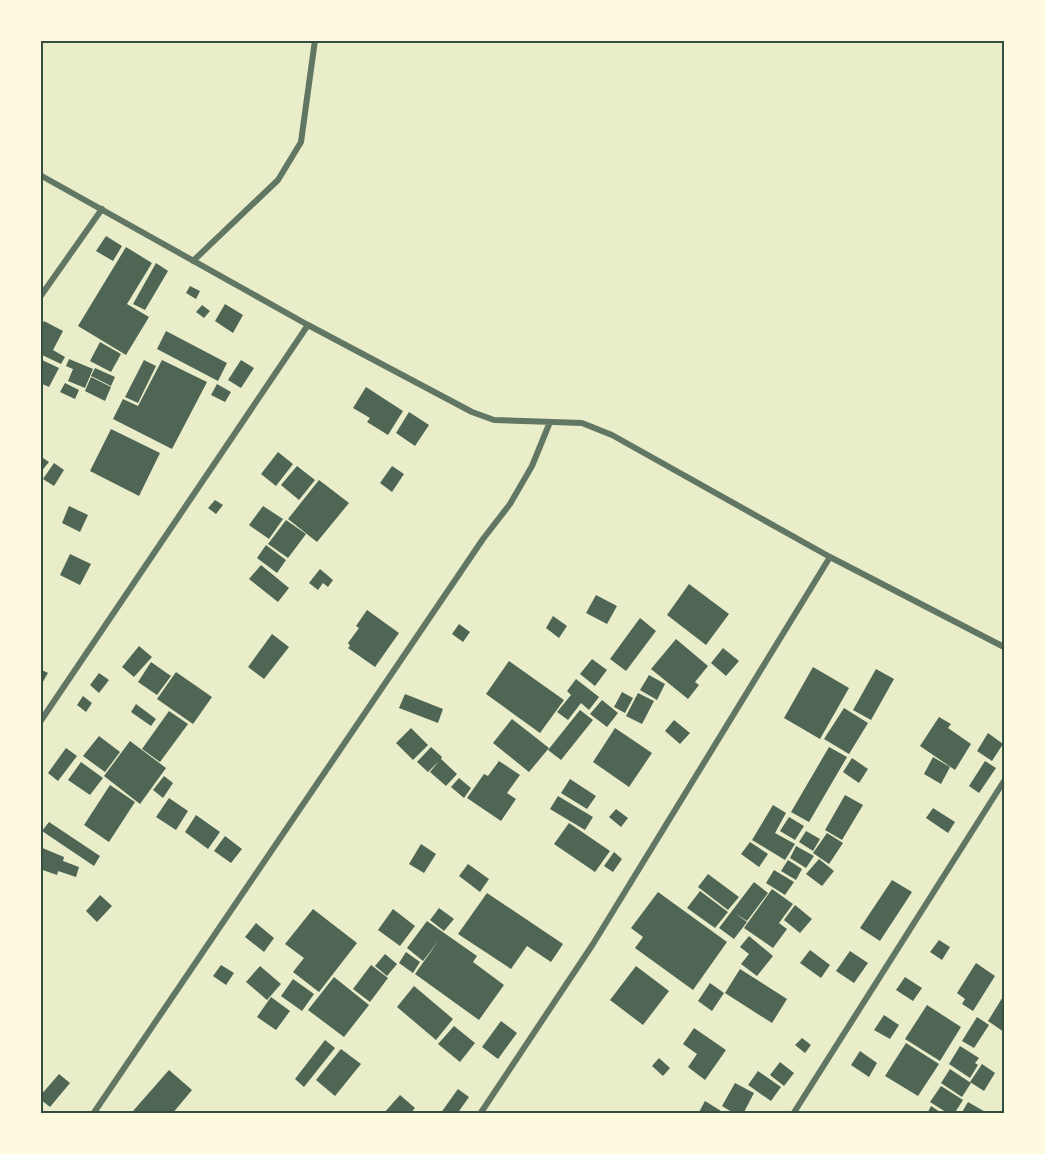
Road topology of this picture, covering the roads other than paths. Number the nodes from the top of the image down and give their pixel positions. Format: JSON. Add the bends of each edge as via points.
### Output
{"nodes":[{"id":1,"x":315,"y":40,"type":"edge"},
{"id":2,"x":40,"y":175,"type":"edge"},
{"id":3,"x":102,"y":209,"type":"junction"},
{"id":4,"x":193,"y":261,"type":"junction"},
{"id":5,"x":40,"y":297,"type":"edge"},
{"id":6,"x":308,"y":325,"type":"junction"},
{"id":7,"x":550,"y":422,"type":"junction"},
{"id":8,"x":830,"y":557,"type":"junction"},
{"id":9,"x":1005,"y":647,"type":"edge"},
{"id":10,"x":40,"y":722,"type":"edge"},
{"id":11,"x":1005,"y":781,"type":"edge"},
{"id":12,"x":93,"y":1113,"type":"edge"},
{"id":13,"x":480,"y":1113,"type":"edge"},
{"id":14,"x":793,"y":1113,"type":"edge"}],
"edges":[{"from":1,"to":4,"type":"street","via":[[301,142],[278,180]]},
{"from":2,"to":3,"type":"street"},
{"from":3,"to":4,"type":"street"},
{"from":3,"to":5,"type":"street"},
{"from":4,"to":6,"type":"street"},
{"from":6,"to":7,"type":"street","via":[[472,412],[494,420]]},
{"from":6,"to":10,"type":"street"},
{"from":7,"to":8,"type":"street","via":[[582,423],[612,435]]},
{"from":7,"to":12,"type":"street","via":[[532,466],[510,504]]},
{"from":8,"to":9,"type":"street"},
{"from":8,"to":13,"type":"street","via":[[594,944]]},
{"from":11,"to":14,"type":"street"}]}
